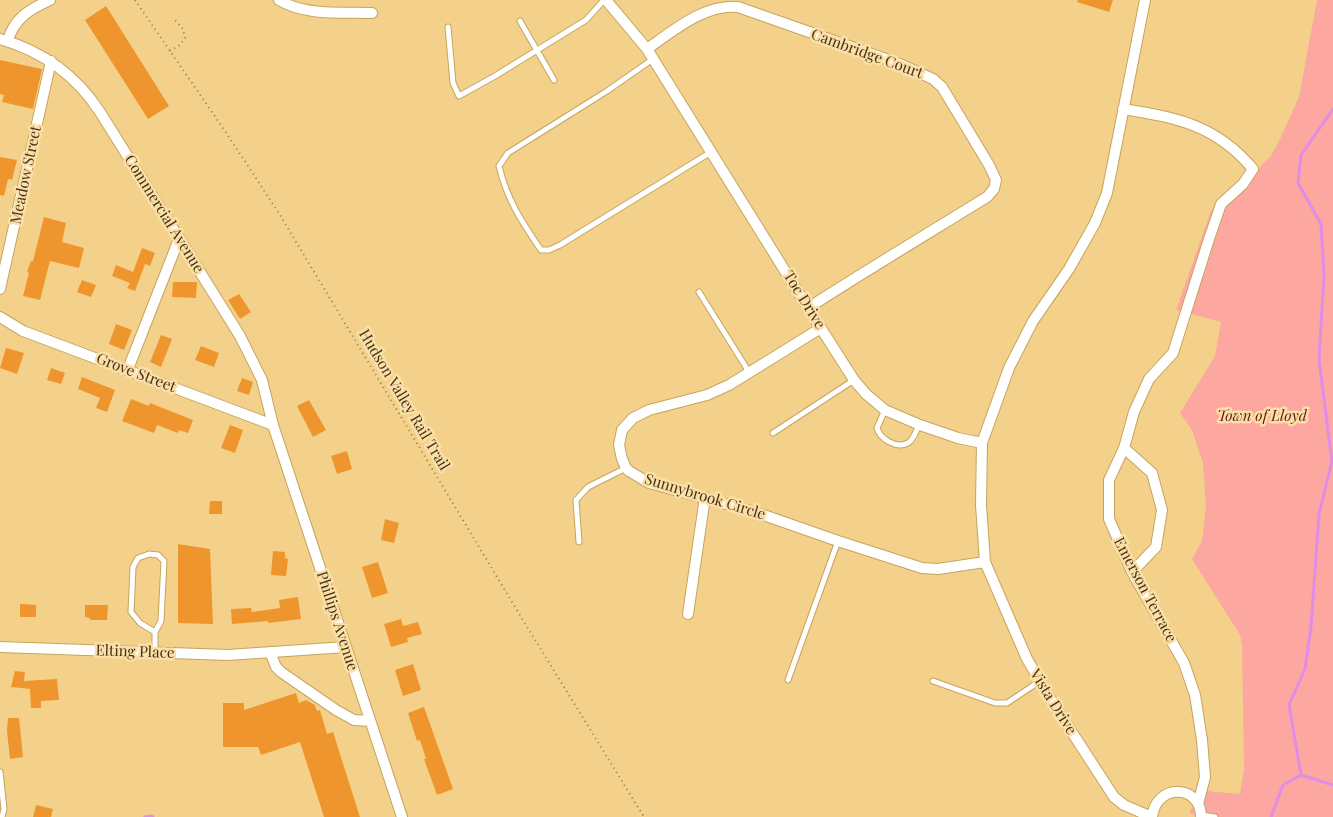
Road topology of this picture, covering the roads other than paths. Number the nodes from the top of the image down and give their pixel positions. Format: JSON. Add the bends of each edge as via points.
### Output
{"nodes":[{"id":1,"x":50,"y":0,"type":"edge"},
{"id":2,"x":279,"y":0,"type":"edge"},
{"id":3,"x":605,"y":0,"type":"edge"},
{"id":4,"x":1145,"y":0,"type":"edge"},
{"id":5,"x":372,"y":13,"type":"dead end"},
{"id":6,"x":520,"y":21,"type":"dead end"},
{"id":7,"x":448,"y":27,"type":"dead end"},
{"id":8,"x":4,"y":40,"type":"edge"},
{"id":9,"x":647,"y":49,"type":"junction"},
{"id":10,"x":537,"y":50,"type":"junction"},
{"id":11,"x":653,"y":59,"type":"junction"},
{"id":12,"x":51,"y":61,"type":"junction"},
{"id":13,"x":554,"y":80,"type":"dead end"},
{"id":14,"x":1123,"y":109,"type":"junction"},
{"id":15,"x":711,"y":152,"type":"junction"},
{"id":16,"x":179,"y":239,"type":"junction"},
{"id":17,"x":0,"y":289,"type":"edge"},
{"id":18,"x":699,"y":292,"type":"dead end"},
{"id":19,"x":808,"y":308,"type":"junction"},
{"id":20,"x":0,"y":317,"type":"edge"},
{"id":21,"x":821,"y":328,"type":"junction"},
{"id":22,"x":128,"y":369,"type":"junction"},
{"id":23,"x":749,"y":372,"type":"junction"},
{"id":24,"x":854,"y":380,"type":"junction"},
{"id":25,"x":885,"y":410,"type":"junction"},
{"id":26,"x":273,"y":425,"type":"junction"},
{"id":27,"x":920,"y":425,"type":"junction"},
{"id":28,"x":773,"y":433,"type":"dead end"},
{"id":29,"x":982,"y":443,"type":"junction"},
{"id":30,"x":1124,"y":448,"type":"junction"},
{"id":31,"x":626,"y":468,"type":"junction"},
{"id":32,"x":705,"y":498,"type":"junction"},
{"id":33,"x":838,"y":541,"type":"junction"},
{"id":34,"x":579,"y":542,"type":"dead end"},
{"id":35,"x":985,"y":562,"type":"junction"},
{"id":36,"x":1132,"y":572,"type":"junction"},
{"id":37,"x":688,"y":614,"type":"dead end"},
{"id":38,"x":154,"y":632,"type":"junction"},
{"id":39,"x":0,"y":647,"type":"edge"},
{"id":40,"x":346,"y":647,"type":"junction"},
{"id":41,"x":270,"y":652,"type":"junction"},
{"id":42,"x":156,"y":653,"type":"junction"},
{"id":43,"x":788,"y":680,"type":"dead end"},
{"id":44,"x":933,"y":681,"type":"dead end"},
{"id":45,"x":1040,"y":681,"type":"junction"},
{"id":46,"x":370,"y":721,"type":"junction"},
{"id":47,"x":0,"y":772,"type":"edge"},
{"id":48,"x":1200,"y":812,"type":"edge"},
{"id":49,"x":2,"y":817,"type":"edge"},
{"id":50,"x":402,"y":817,"type":"edge"},
{"id":51,"x":1152,"y":817,"type":"edge"},
{"id":52,"x":1215,"y":817,"type":"edge"}],
"edges":[{"from":1,"to":8,"type":"street","name":"Commercial Avenue","via":[[33,8],[16,22]]},
{"from":2,"to":5,"type":"street","via":[[289,6],[310,10]]},
{"from":3,"to":9,"type":"street","name":"Toc Drive"},
{"from":3,"to":10,"type":"lane","via":[[586,20]]},
{"from":4,"to":14,"type":"street"},
{"from":6,"to":10,"type":"lane"},
{"from":7,"to":10,"type":"lane","via":[[453,82],[459,96]]},
{"from":8,"to":12,"type":"street","name":"Commercial Avenue"},
{"from":9,"to":11,"type":"street","name":"Toc Drive"},
{"from":9,"to":19,"type":"street","name":"Cambridge Court","via":[[689,21],[718,8],[738,7],[900,64],[933,79],[942,87],[989,165],[996,180],[994,189],[987,197]]},
{"from":10,"to":13,"type":"lane"},
{"from":11,"to":15,"type":"street","name":"Toc Drive"},
{"from":11,"to":15,"type":"lane","via":[[508,152],[499,166],[514,209],[541,250],[549,250]]},
{"from":12,"to":16,"type":"street","name":"Commercial Avenue","via":[[74,80],[99,110]]},
{"from":12,"to":17,"type":"street","name":"Meadow Street"},
{"from":14,"to":29,"type":"street","via":[[1107,193],[1095,223],[1069,269],[1033,321],[1009,368]]},
{"from":14,"to":30,"type":"street","name":"Emerson Terrace","via":[[1160,115],[1206,130],[1240,153],[1253,169],[1243,184],[1221,204],[1173,353],[1149,379],[1134,412]]},
{"from":15,"to":19,"type":"street","name":"Toc Drive"},
{"from":16,"to":22,"type":"street"},
{"from":16,"to":26,"type":"street","name":"Commercial Avenue","via":[[244,343],[262,380]]},
{"from":18,"to":23,"type":"lane"},
{"from":19,"to":21,"type":"street","name":"Toc Drive"},
{"from":20,"to":22,"type":"street","name":"Grove Street","via":[[23,331]]},
{"from":21,"to":23,"type":"street","name":"Sunnybrook Circle"},
{"from":21,"to":24,"type":"street","name":"Toc Drive"},
{"from":22,"to":26,"type":"street","name":"Grove Street"},
{"from":23,"to":31,"type":"street","name":"Sunnybrook Circle","via":[[707,395],[649,410],[633,418],[622,430],[618,445]]},
{"from":24,"to":25,"type":"street","name":"Toc Drive"},
{"from":24,"to":28,"type":"lane"},
{"from":25,"to":27,"type":"street","name":"Toc Drive"},
{"from":25,"to":27,"type":"lane","via":[[877,428],[884,439],[896,444],[907,443]]},
{"from":26,"to":40,"type":"street","name":"Phillips Avenue"},
{"from":27,"to":29,"type":"street","name":"Toc Drive"},
{"from":29,"to":35,"type":"street","via":[[981,505]]},
{"from":30,"to":36,"type":"street","name":"Emerson Terrace","via":[[1109,480],[1109,519]]},
{"from":30,"to":36,"type":"street","via":[[1152,473],[1162,510],[1156,547]]},
{"from":31,"to":32,"type":"street","name":"Sunnybrook Circle","via":[[649,483]]},
{"from":31,"to":34,"type":"lane","via":[[588,487],[576,500]]},
{"from":32,"to":33,"type":"street","name":"Sunnybrook Circle"},
{"from":32,"to":37,"type":"street"},
{"from":33,"to":35,"type":"street","name":"Sunnybrook Circle","via":[[922,568],[938,569]]},
{"from":33,"to":43,"type":"lane"},
{"from":35,"to":45,"type":"street","name":"Vista Drive","via":[[1027,659]]},
{"from":36,"to":48,"type":"street","name":"Emerson Terrace","via":[[1184,663],[1195,695],[1205,777]]},
{"from":38,"to":38,"type":"lane","via":[[161,621],[164,562],[158,555],[149,554],[138,558],[133,567],[131,612]]},
{"from":38,"to":42,"type":"lane"},
{"from":39,"to":42,"type":"street","name":"Elting Place"},
{"from":40,"to":41,"type":"street","name":"Elting Place"},
{"from":40,"to":46,"type":"street","name":"Phillips Avenue"},
{"from":41,"to":42,"type":"street","name":"Elting Place","via":[[228,655]]},
{"from":41,"to":46,"type":"street","via":[[276,667],[312,694],[354,720]]},
{"from":44,"to":45,"type":"lane","via":[[995,703],[1007,703]]},
{"from":45,"to":51,"type":"street","name":"Vista Drive","via":[[1114,797]]},
{"from":46,"to":50,"type":"street","name":"Phillips Avenue"},
{"from":47,"to":49,"type":"lane"},
{"from":48,"to":51,"type":"street","via":[[1193,798],[1170,792],[1157,801]]},
{"from":48,"to":52,"type":"lane"}]}
